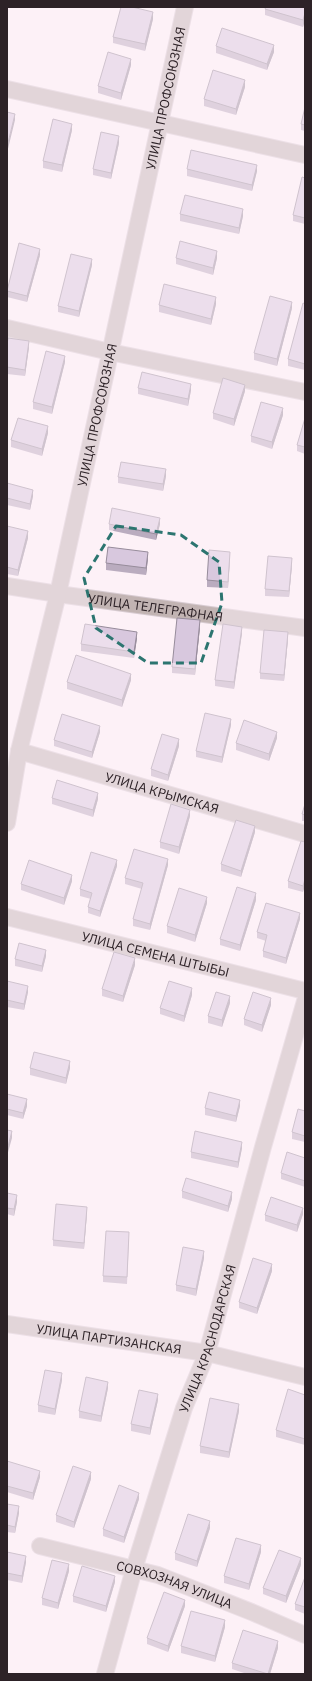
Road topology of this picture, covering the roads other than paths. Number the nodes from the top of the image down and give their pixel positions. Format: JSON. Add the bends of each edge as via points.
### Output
{"nodes":[{"id":1,"x":185,"y":7,"type":"edge"},
{"id":2,"x":7,"y":89,"type":"edge"},
{"id":3,"x":160,"y":122,"type":"junction"},
{"id":4,"x":305,"y":155,"type":"edge"},
{"id":5,"x":7,"y":328,"type":"edge"},
{"id":6,"x":110,"y":352,"type":"junction"},
{"id":7,"x":305,"y":392,"type":"edge"},
{"id":8,"x":7,"y":586,"type":"edge"},
{"id":9,"x":58,"y":594,"type":"junction"},
{"id":10,"x":305,"y":628,"type":"edge"},
{"id":11,"x":19,"y":751,"type":"junction"},
{"id":12,"x":7,"y":823,"type":"edge"},
{"id":13,"x":305,"y":834,"type":"edge"},
{"id":14,"x":7,"y":917,"type":"edge"},
{"id":15,"x":305,"y":991,"type":"edge"},
{"id":16,"x":305,"y":1001,"type":"edge"},
{"id":17,"x":7,"y":1324,"type":"edge"},
{"id":18,"x":208,"y":1353,"type":"junction"},
{"id":19,"x":305,"y":1376,"type":"edge"},
{"id":20,"x":40,"y":1546,"type":"dead end"},
{"id":21,"x":134,"y":1569,"type":"junction"},
{"id":22,"x":305,"y":1635,"type":"edge"},
{"id":23,"x":105,"y":1674,"type":"edge"}],
"edges":[{"from":1,"to":3,"type":"street","name":"УЛИЦА ПРОФСОЮЗНАЯ"},
{"from":2,"to":3,"type":"street"},
{"from":3,"to":4,"type":"street"},
{"from":3,"to":6,"type":"street","name":"УЛИЦА ПРОФСОЮЗНАЯ"},
{"from":5,"to":6,"type":"street"},
{"from":6,"to":7,"type":"street"},
{"from":6,"to":9,"type":"street","name":"УЛИЦА ПРОФСОЮЗНАЯ"},
{"from":8,"to":9,"type":"street","name":"УЛИЦА ТЕЛЕГРАФНАЯ"},
{"from":9,"to":10,"type":"street","name":"УЛИЦА ТЕЛЕГРАФНАЯ"},
{"from":9,"to":11,"type":"street","name":"УЛИЦА ПРОФСОЮЗНАЯ"},
{"from":11,"to":12,"type":"street","name":"УЛИЦА ПРОФСОЮЗНАЯ"},
{"from":11,"to":13,"type":"street","name":"УЛИЦА КРЫМСКАЯ"},
{"from":14,"to":15,"type":"street","name":"УЛИЦА СЕМЕНА ШТЫБЫ"},
{"from":16,"to":18,"type":"street","name":"УЛИЦА КРАСНОДАРСКАЯ"},
{"from":17,"to":18,"type":"street","name":"УЛИЦА ПАРТИЗАНСКАЯ"},
{"from":18,"to":19,"type":"street","name":"УЛИЦА ПАРТИЗАНСКАЯ"},
{"from":18,"to":21,"type":"street","name":"УЛИЦА КРАСНОДАРСКАЯ","via":[[184,1408]]},
{"from":20,"to":21,"type":"street","name":"СОВХОЗНАЯ УЛИЦА"},
{"from":21,"to":22,"type":"street","name":"СОВХОЗНАЯ УЛИЦА","via":[[158,1575]]},
{"from":21,"to":23,"type":"street","name":"УЛИЦА КРАСНОДАРСКАЯ"}]}
